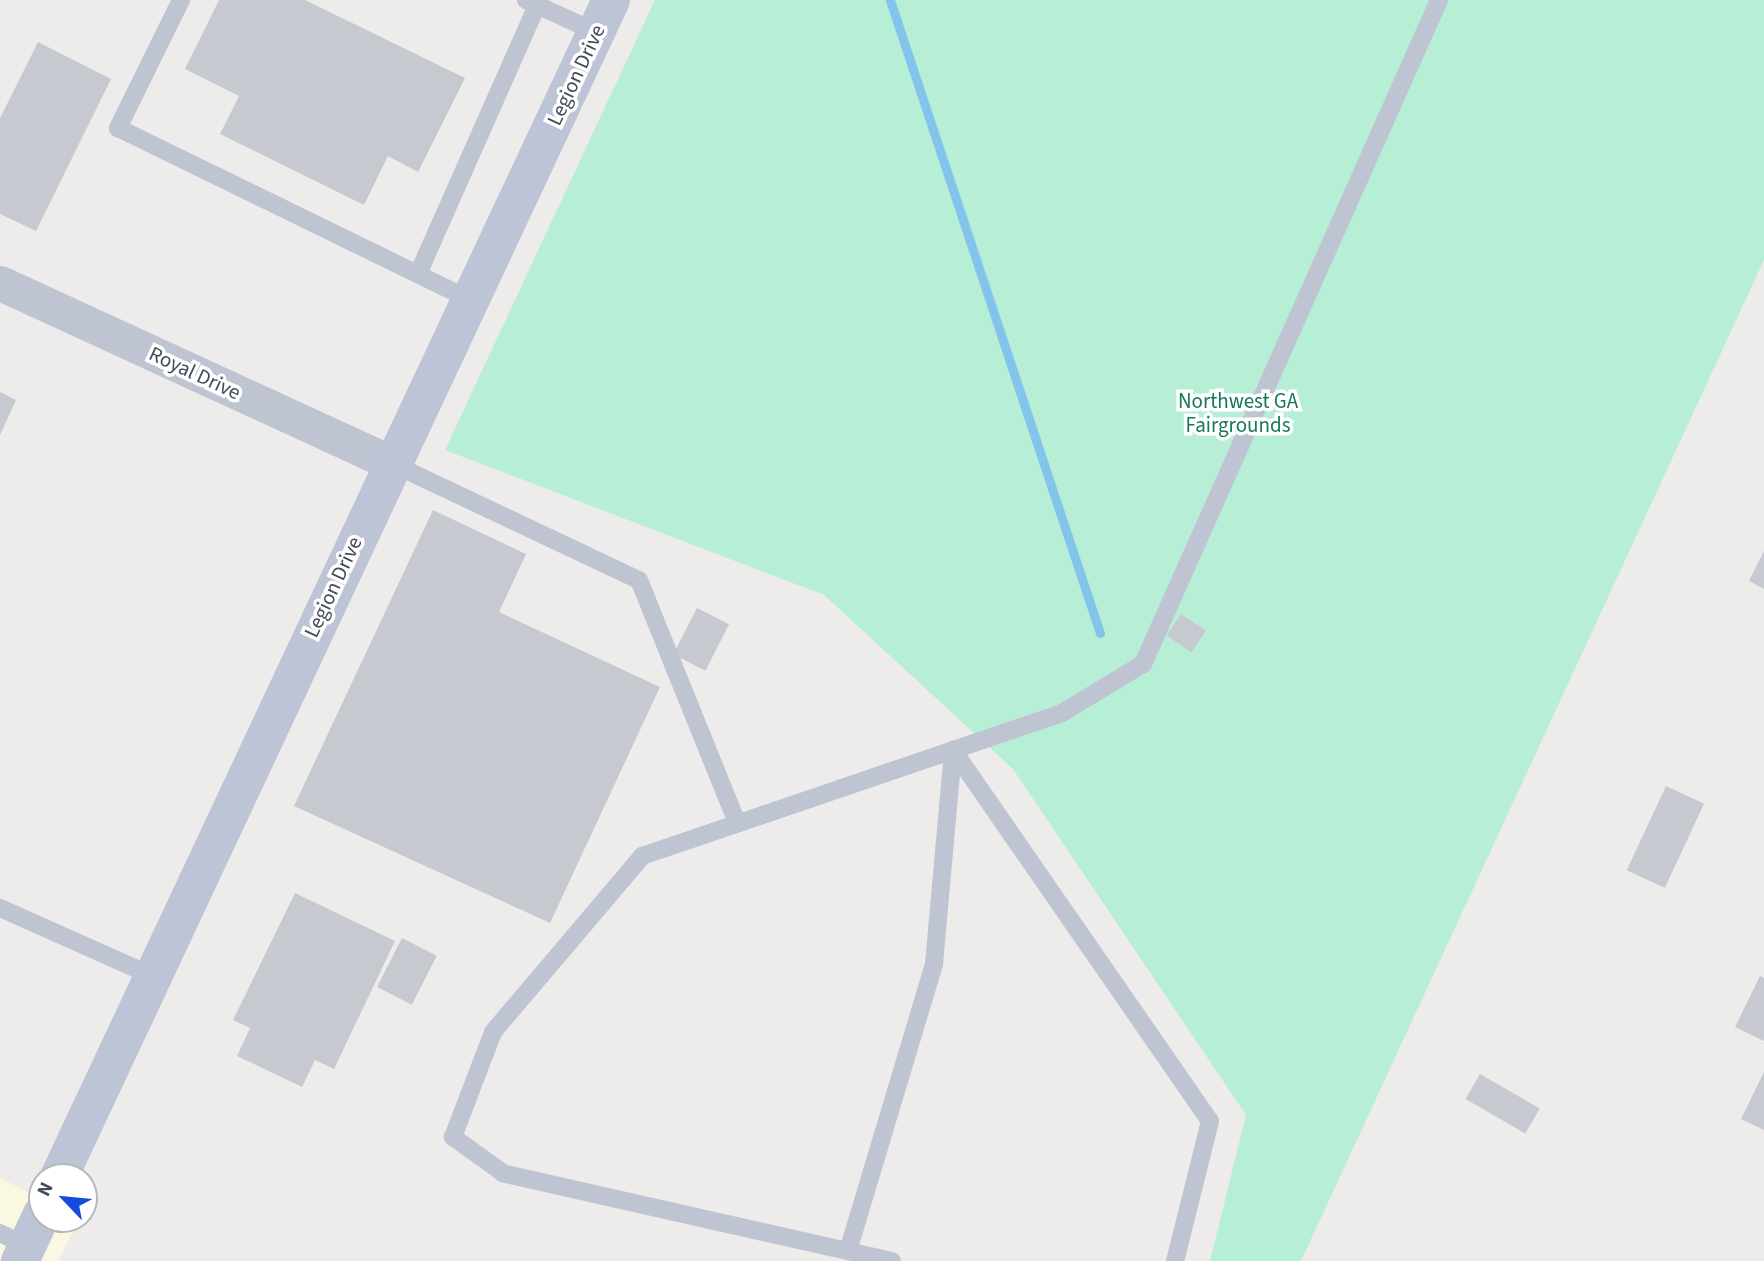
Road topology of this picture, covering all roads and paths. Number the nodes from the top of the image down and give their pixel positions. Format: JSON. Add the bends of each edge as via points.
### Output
{"nodes":[{"id":1,"x":181,"y":0,"type":"edge"},
{"id":2,"x":1439,"y":0,"type":"edge"},
{"id":3,"x":531,"y":3,"type":"edge"},
{"id":4,"x":604,"y":16,"type":"edge"},
{"id":5,"x":418,"y":274,"type":"junction"},
{"id":6,"x":0,"y":283,"type":"edge"},
{"id":7,"x":469,"y":299,"type":"junction"},
{"id":8,"x":391,"y":463,"type":"junction"},
{"id":9,"x":953,"y":750,"type":"junction"},
{"id":10,"x":737,"y":823,"type":"junction"},
{"id":11,"x":0,"y":908,"type":"edge"},
{"id":12,"x":153,"y":976,"type":"junction"},
{"id":13,"x":66,"y":1163,"type":"edge"},
{"id":14,"x":848,"y":1251,"type":"junction"},
{"id":15,"x":892,"y":1261,"type":"edge"},
{"id":16,"x":1175,"y":1261,"type":"edge"}],
"edges":[{"from":1,"to":5,"type":"lane","via":[[118,128]]},
{"from":2,"to":9,"type":"lane","via":[[1143,664],[1062,713]]},
{"from":3,"to":4,"type":"lane"},
{"from":3,"to":5,"type":"lane"},
{"from":4,"to":7,"type":"street","name":"Legion Drive"},
{"from":5,"to":7,"type":"lane"},
{"from":6,"to":8,"type":"street","name":"Royal Drive"},
{"from":7,"to":8,"type":"street","name":"Legion Drive"},
{"from":8,"to":10,"type":"lane","via":[[639,580]]},
{"from":8,"to":12,"type":"street","name":"Legion Drive"},
{"from":9,"to":10,"type":"lane"},
{"from":9,"to":14,"type":"lane","via":[[934,964]]},
{"from":9,"to":16,"type":"lane","via":[[1210,1121]]},
{"from":10,"to":14,"type":"lane","via":[[642,856],[493,1032],[453,1137],[503,1173]]},
{"from":11,"to":12,"type":"lane"},
{"from":12,"to":13,"type":"street","name":"Legion Drive"},
{"from":14,"to":15,"type":"lane"}]}
